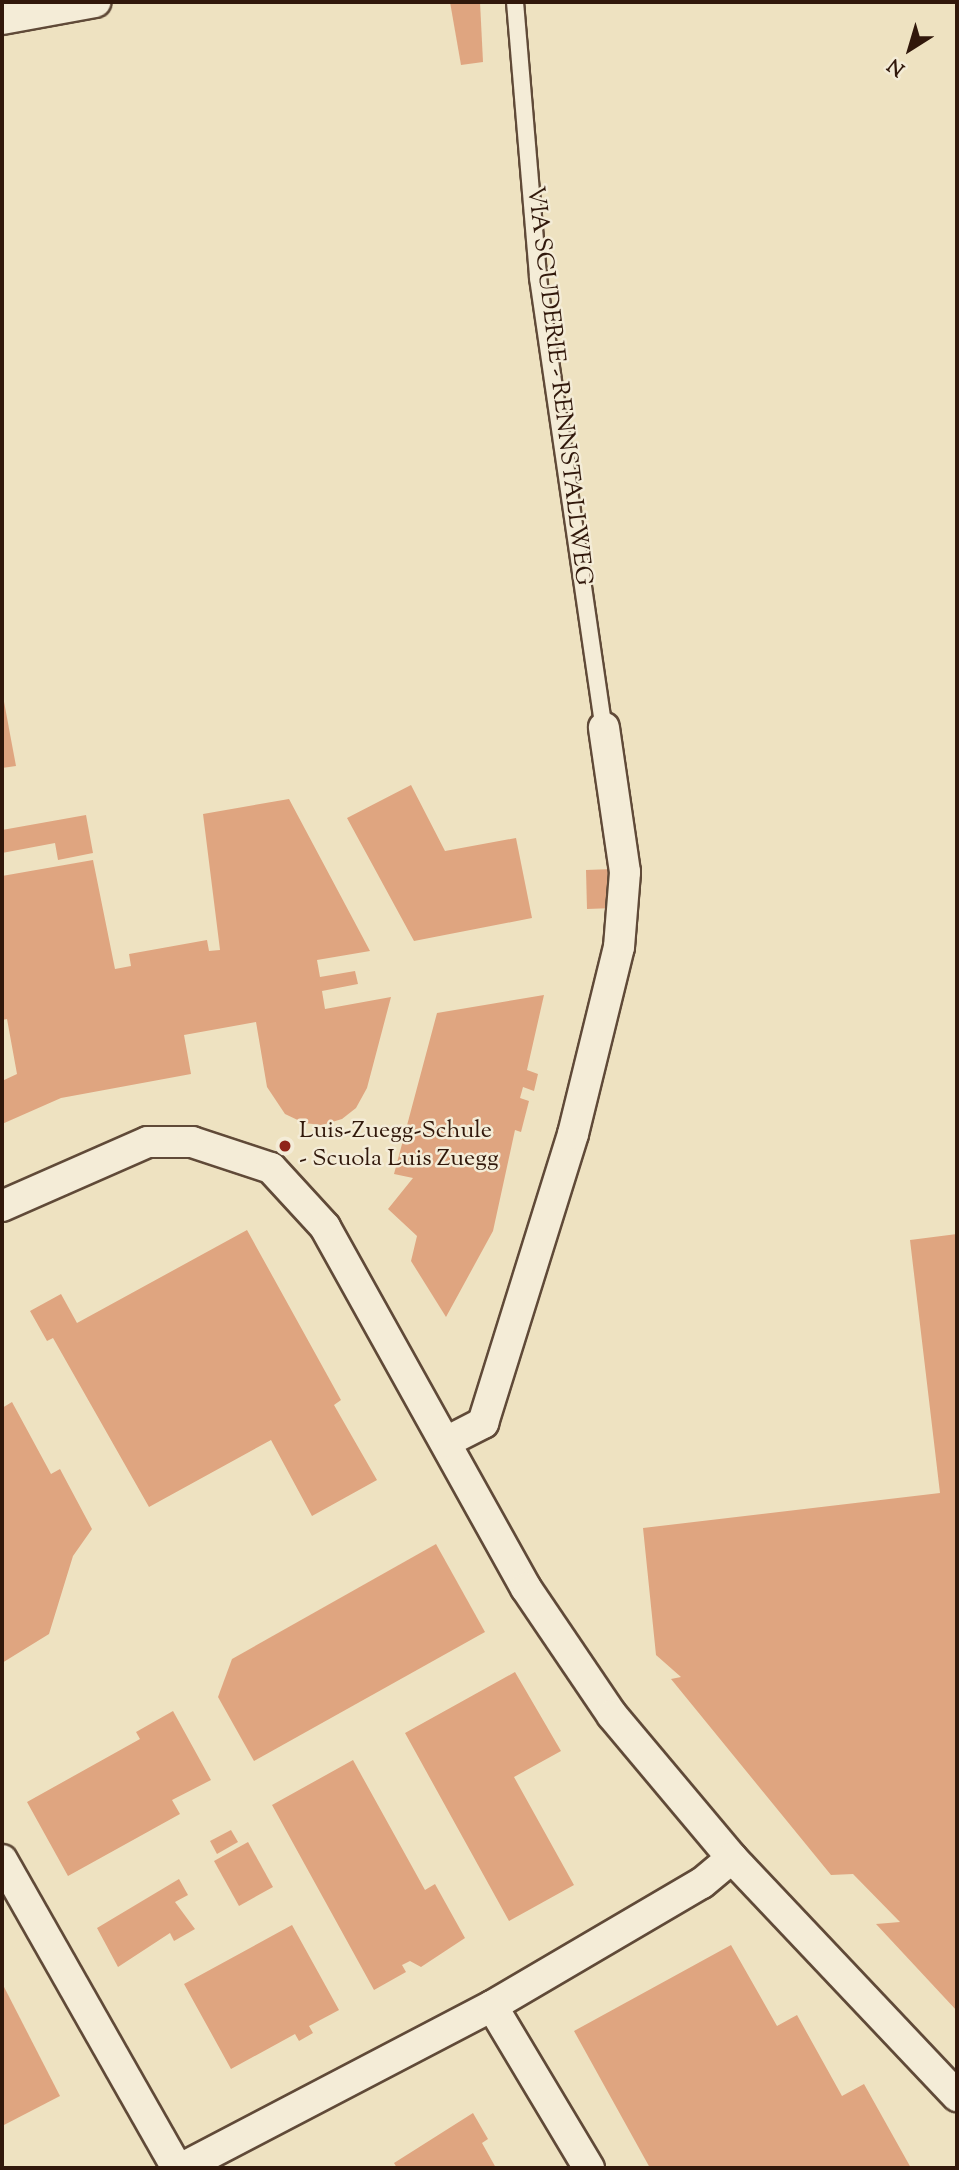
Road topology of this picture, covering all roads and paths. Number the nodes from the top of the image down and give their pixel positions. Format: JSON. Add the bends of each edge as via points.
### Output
{"nodes":[{"id":1,"x":95,"y":2,"type":"edge"},
{"id":2,"x":515,"y":2,"type":"edge"},
{"id":3,"x":2,"y":19,"type":"edge"},
{"id":4,"x":604,"y":728,"type":"joint"},
{"id":5,"x":2,"y":1206,"type":"edge"},
{"id":6,"x":446,"y":1442,"type":"junction"},
{"id":7,"x":732,"y":1858,"type":"junction"},
{"id":8,"x":2,"y":1860,"type":"edge"},
{"id":9,"x":492,"y":2006,"type":"junction"},
{"id":10,"x":957,"y":2096,"type":"edge"},
{"id":11,"x":177,"y":2168,"type":"edge"},
{"id":12,"x":182,"y":2168,"type":"edge"},
{"id":13,"x":589,"y":2168,"type":"edge"}],
"edges":[{"from":1,"to":3,"type":"street"},
{"from":2,"to":4,"type":"lane","name":"VIA SCUDERIE - RENNSTALLWEG","via":[[538,278]]},
{"from":4,"to":6,"type":"street","via":[[625,872],[619,947],[573,1135],[483,1423]]},
{"from":5,"to":6,"type":"street","via":[[148,1142],[192,1142],[271,1168],[325,1227]]},
{"from":6,"to":7,"type":"street","via":[[526,1588],[612,1715]]},
{"from":7,"to":9,"type":"street","via":[[702,1883]]},
{"from":7,"to":10,"type":"street"},
{"from":8,"to":11,"type":"street"},
{"from":9,"to":12,"type":"street"},
{"from":9,"to":13,"type":"street"}]}
